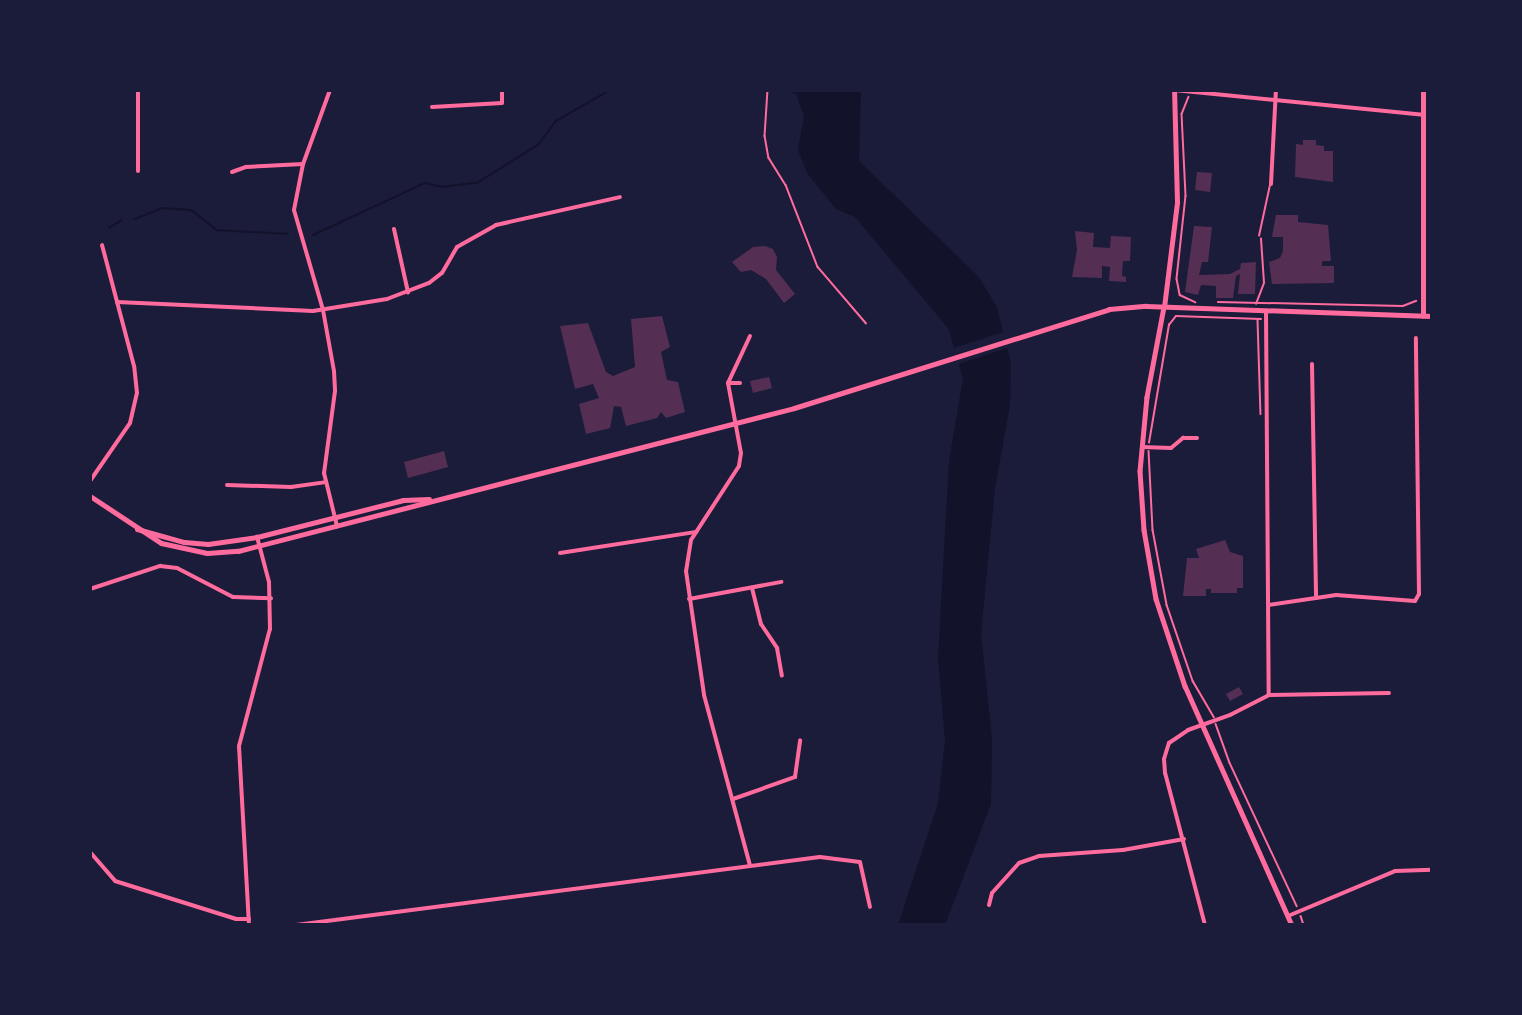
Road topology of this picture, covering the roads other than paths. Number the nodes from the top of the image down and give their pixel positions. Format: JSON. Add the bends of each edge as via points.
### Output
{"nodes":[{"id":1,"x":138,"y":90,"type":"edge"},
{"id":2,"x":330,"y":90,"type":"edge"},
{"id":3,"x":502,"y":90,"type":"edge"},
{"id":4,"x":1174,"y":90,"type":"edge"},
{"id":5,"x":1276,"y":90,"type":"edge"},
{"id":6,"x":1423,"y":90,"type":"edge"},
{"id":7,"x":1188,"y":91,"type":"edge"},
{"id":8,"x":1275,"y":100,"type":"junction"},
{"id":9,"x":432,"y":107,"type":"dead end"},
{"id":10,"x":1423,"y":115,"type":"junction"},
{"id":11,"x":303,"y":164,"type":"junction"},
{"id":12,"x":138,"y":171,"type":"dead end"},
{"id":13,"x":232,"y":172,"type":"dead end"},
{"id":14,"x":1271,"y":184,"type":"joint"},
{"id":15,"x":620,"y":197,"type":"dead end"},
{"id":16,"x":394,"y":229,"type":"dead end"},
{"id":17,"x":1259,"y":236,"type":"road end"},
{"id":18,"x":102,"y":245,"type":"dead end"},
{"id":19,"x":408,"y":292,"type":"junction"},
{"id":20,"x":117,"y":302,"type":"junction"},
{"id":21,"x":1164,"y":307,"type":"junction"},
{"id":22,"x":323,"y":310,"type":"junction"},
{"id":23,"x":1266,"y":311,"type":"junction"},
{"id":24,"x":1423,"y":316,"type":"junction"},
{"id":25,"x":1432,"y":316,"type":"edge"},
{"id":26,"x":750,"y":336,"type":"dead end"},
{"id":27,"x":1416,"y":338,"type":"dead end"},
{"id":28,"x":1312,"y":364,"type":"dead end"},
{"id":29,"x":728,"y":382,"type":"junction"},
{"id":30,"x":740,"y":383,"type":"dead end"},
{"id":31,"x":735,"y":423,"type":"junction"},
{"id":32,"x":1197,"y":438,"type":"dead end"},
{"id":33,"x":1142,"y":447,"type":"junction"},
{"id":34,"x":90,"y":481,"type":"edge"},
{"id":35,"x":326,"y":482,"type":"junction"},
{"id":36,"x":227,"y":485,"type":"dead end"},
{"id":37,"x":90,"y":496,"type":"edge"},
{"id":38,"x":434,"y":498,"type":"junction"},
{"id":39,"x":335,"y":517,"type":"junction"},
{"id":40,"x":338,"y":527,"type":"junction"},
{"id":41,"x":134,"y":528,"type":"junction"},
{"id":42,"x":696,"y":532,"type":"junction"},
{"id":43,"x":257,"y":537,"type":"junction"},
{"id":44,"x":260,"y":548,"type":"junction"},
{"id":45,"x":560,"y":553,"type":"dead end"},
{"id":46,"x":781,"y":582,"type":"dead end"},
{"id":47,"x":752,"y":588,"type":"junction"},
{"id":48,"x":90,"y":589,"type":"edge"},
{"id":49,"x":271,"y":598,"type":"junction"},
{"id":50,"x":1316,"y":598,"type":"junction"},
{"id":51,"x":689,"y":599,"type":"junction"},
{"id":52,"x":1269,"y":605,"type":"junction"},
{"id":53,"x":782,"y":676,"type":"dead end"},
{"id":54,"x":1389,"y":693,"type":"dead end"},
{"id":55,"x":1269,"y":695,"type":"junction"},
{"id":56,"x":1203,"y":725,"type":"junction"},
{"id":57,"x":800,"y":740,"type":"dead end"},
{"id":58,"x":733,"y":799,"type":"junction"},
{"id":59,"x":1184,"y":839,"type":"junction"},
{"id":60,"x":90,"y":852,"type":"edge"},
{"id":61,"x":750,"y":866,"type":"junction"},
{"id":62,"x":1432,"y":870,"type":"edge"},
{"id":63,"x":989,"y":906,"type":"dead end"},
{"id":64,"x":870,"y":907,"type":"dead end"},
{"id":65,"x":1288,"y":916,"type":"junction"},
{"id":66,"x":249,"y":919,"type":"junction"},
{"id":67,"x":249,"y":925,"type":"edge"},
{"id":68,"x":296,"y":925,"type":"edge"},
{"id":69,"x":1205,"y":925,"type":"edge"},
{"id":70,"x":1292,"y":925,"type":"edge"}],
"edges":[{"from":1,"to":12,"type":"street"},
{"from":2,"to":11,"type":"street"},
{"from":3,"to":9,"type":"street","via":[[502,103]]},
{"from":4,"to":7,"type":"street"},
{"from":4,"to":21,"type":"main road","via":[[1176,208]]},
{"from":5,"to":8,"type":"street"},
{"from":6,"to":10,"type":"street"},
{"from":7,"to":8,"type":"street"},
{"from":8,"to":10,"type":"street"},
{"from":8,"to":14,"type":"street"},
{"from":10,"to":24,"type":"street"},
{"from":11,"to":13,"type":"street","via":[[246,167]]},
{"from":11,"to":22,"type":"street","via":[[296,195],[296,228]]},
{"from":14,"to":17,"type":"lane"},
{"from":15,"to":19,"type":"street","via":[[496,225],[457,247],[442,273]]},
{"from":16,"to":19,"type":"street"},
{"from":18,"to":20,"type":"street"},
{"from":19,"to":22,"type":"street"},
{"from":20,"to":22,"type":"street"},
{"from":20,"to":34,"type":"street","via":[[137,393],[130,423]]},
{"from":21,"to":23,"type":"main road"},
{"from":21,"to":31,"type":"main road","via":[[1109,309],[866,387]]},
{"from":21,"to":33,"type":"street"},
{"from":22,"to":35,"type":"street","via":[[335,391],[325,452]]},
{"from":23,"to":24,"type":"main road"},
{"from":23,"to":52,"type":"street"},
{"from":24,"to":25,"type":"main road"},
{"from":26,"to":29,"type":"street"},
{"from":27,"to":50,"type":"street","via":[[1419,594],[1415,602],[1359,595]]},
{"from":28,"to":50,"type":"street"},
{"from":29,"to":30,"type":"street"},
{"from":29,"to":31,"type":"street"},
{"from":31,"to":38,"type":"main road"},
{"from":31,"to":42,"type":"street","via":[[741,453],[739,466]]},
{"from":32,"to":33,"type":"street","via":[[1183,438],[1170,448]]},
{"from":33,"to":56,"type":"street","via":[[1140,495],[1156,599],[1170,647]]},
{"from":35,"to":36,"type":"street","via":[[291,487]]},
{"from":35,"to":39,"type":"street"},
{"from":37,"to":41,"type":"main road"},
{"from":38,"to":39,"type":"main road","via":[[403,500]]},
{"from":38,"to":40,"type":"main road"},
{"from":39,"to":40,"type":"street"},
{"from":39,"to":43,"type":"main road"},
{"from":40,"to":44,"type":"main road"},
{"from":41,"to":43,"type":"main road","via":[[184,542],[208,544]]},
{"from":41,"to":44,"type":"main road","via":[[181,549],[207,553]]},
{"from":42,"to":45,"type":"street"},
{"from":42,"to":51,"type":"street","via":[[687,558]]},
{"from":43,"to":44,"type":"street"},
{"from":44,"to":49,"type":"street"},
{"from":46,"to":47,"type":"street"},
{"from":47,"to":51,"type":"street"},
{"from":47,"to":53,"type":"street","via":[[761,624],[777,648]]},
{"from":48,"to":49,"type":"street","via":[[160,566],[177,568],[233,597]]},
{"from":49,"to":66,"type":"street","via":[[266,649],[239,746]]},
{"from":50,"to":52,"type":"street"},
{"from":51,"to":58,"type":"street","via":[[704,695]]},
{"from":52,"to":55,"type":"street"},
{"from":54,"to":55,"type":"street"},
{"from":55,"to":56,"type":"street"},
{"from":56,"to":59,"type":"street","via":[[1177,736],[1165,750],[1166,773]]},
{"from":56,"to":65,"type":"street"},
{"from":57,"to":58,"type":"street","via":[[795,777]]},
{"from":58,"to":61,"type":"street"},
{"from":59,"to":63,"type":"street","via":[[1123,850],[1039,856],[1019,863],[992,893]]},
{"from":59,"to":69,"type":"street"},
{"from":60,"to":66,"type":"street","via":[[116,880],[236,919]]},
{"from":61,"to":64,"type":"street","via":[[820,857],[856,860],[864,868]]},
{"from":61,"to":68,"type":"street"},
{"from":62,"to":65,"type":"street","via":[[1395,871]]},
{"from":65,"to":70,"type":"street"},
{"from":66,"to":67,"type":"street"}]}
